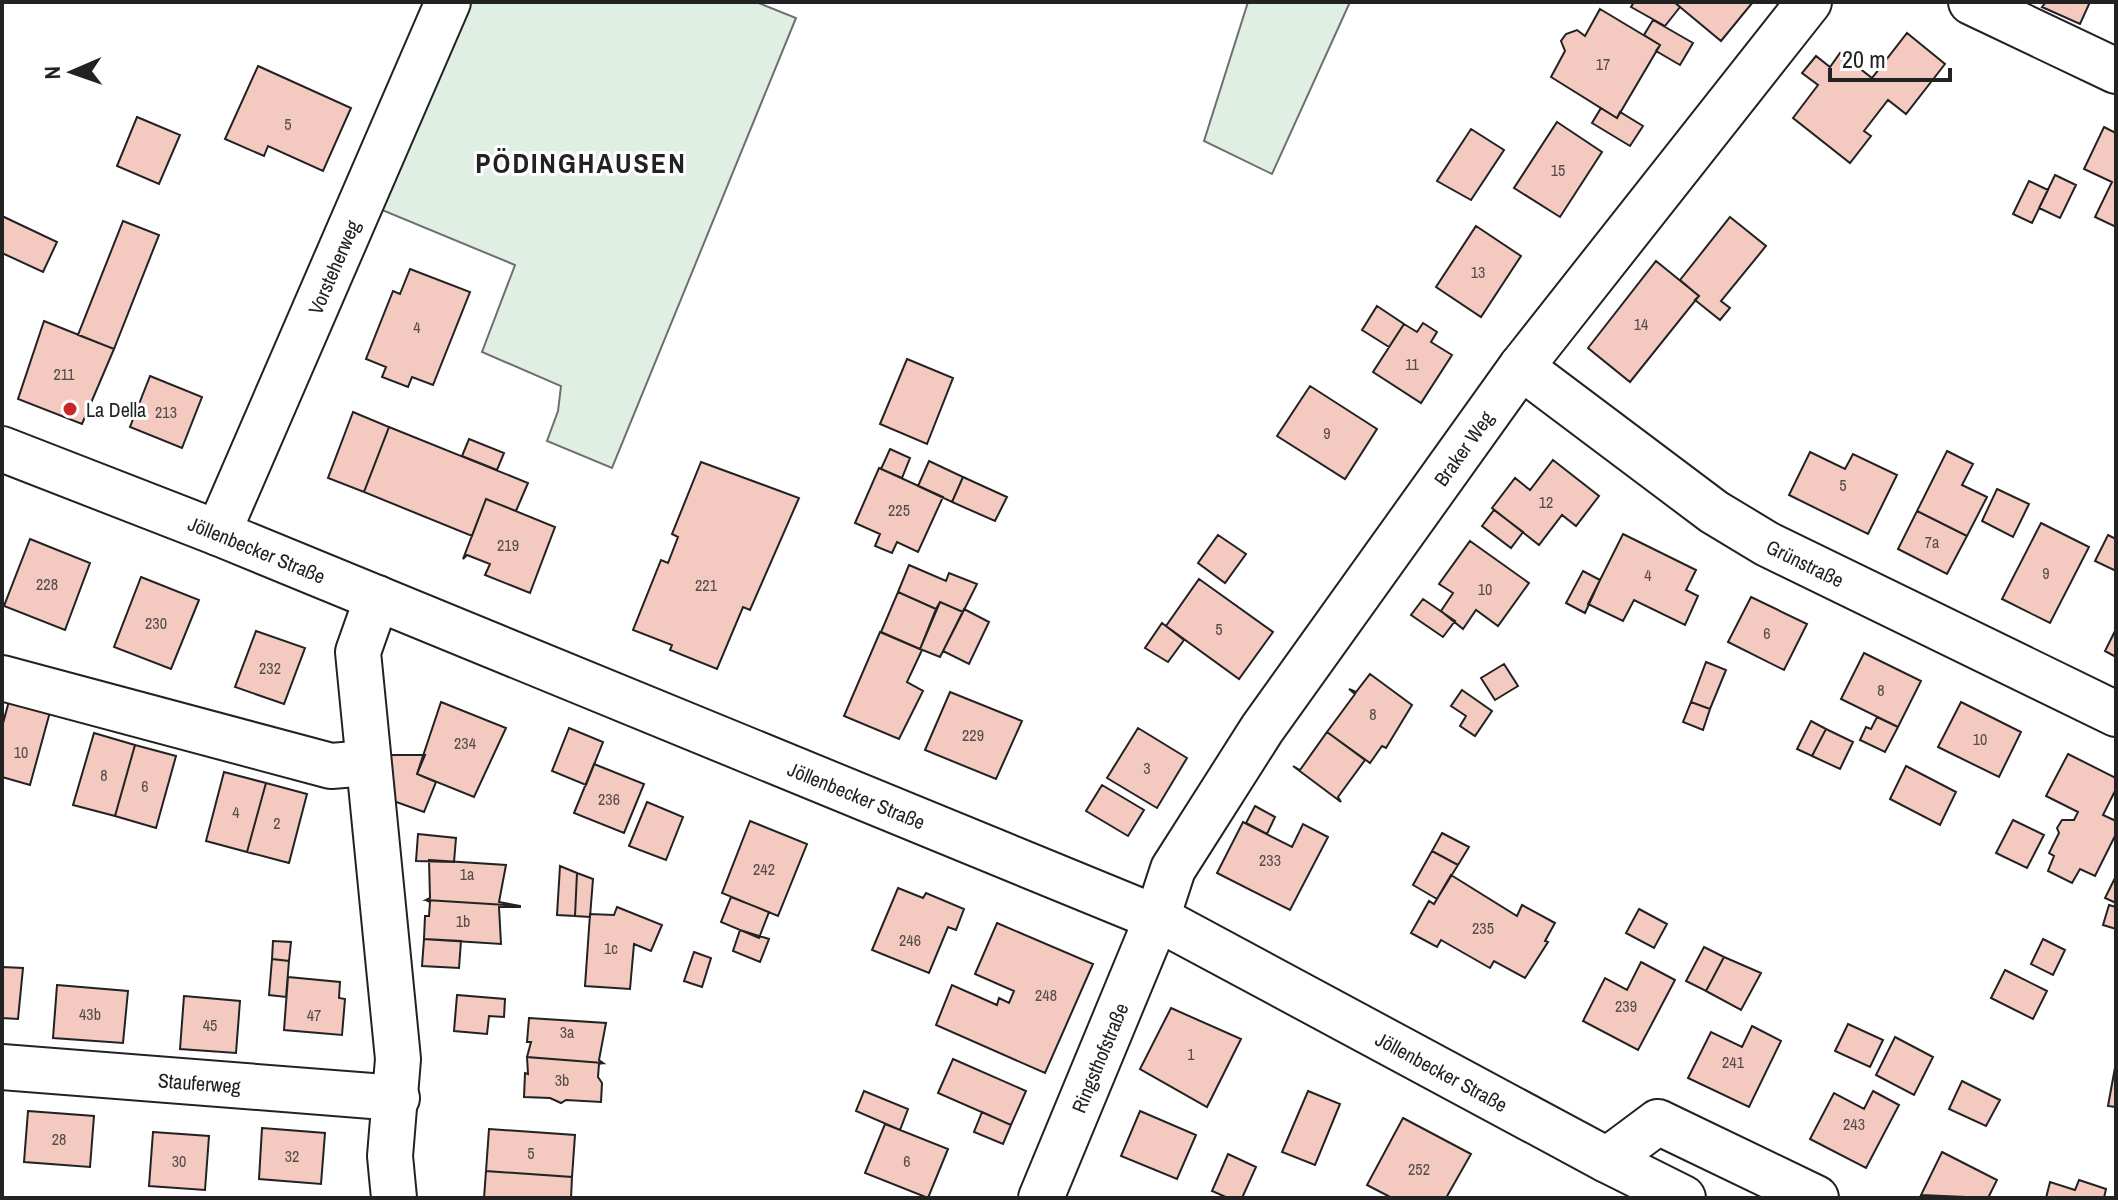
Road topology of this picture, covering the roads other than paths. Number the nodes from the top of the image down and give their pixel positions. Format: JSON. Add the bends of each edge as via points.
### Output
{"nodes":[{"id":1,"x":448,"y":2,"type":"edge"},
{"id":2,"x":1809,"y":2,"type":"edge"},
{"id":3,"x":1971,"y":2,"type":"edge"},
{"id":4,"x":2116,"y":71,"type":"edge"},
{"id":5,"x":1521,"y":367,"type":"junction"},
{"id":6,"x":2,"y":449,"type":"edge"},
{"id":7,"x":218,"y":533,"type":"junction"},
{"id":8,"x":377,"y":598,"type":"junction"},
{"id":9,"x":2,"y":678,"type":"edge"},
{"id":10,"x":2116,"y":714,"type":"edge"},
{"id":11,"x":368,"y":763,"type":"junction"},
{"id":12,"x":1157,"y":918,"type":"junction"},
{"id":13,"x":2,"y":1067,"type":"edge"},
{"id":14,"x":397,"y":1098,"type":"junction"},
{"id":15,"x":1607,"y":1160,"type":"junction"},
{"id":16,"x":394,"y":1198,"type":"edge"},
{"id":17,"x":1041,"y":1198,"type":"edge"},
{"id":18,"x":1683,"y":1198,"type":"edge"},
{"id":19,"x":1816,"y":1198,"type":"edge"}],
"edges":[{"from":1,"to":7,"type":"street","name":"Vorsteherweg"},
{"from":2,"to":5,"type":"street","name":"Braker Weg"},
{"from":3,"to":4,"type":"street"},
{"from":5,"to":10,"type":"street","name":"Grünstraße","via":[[1714,512],[1767,544]]},
{"from":5,"to":12,"type":"street","name":"Braker Weg","via":[[1262,729],[1173,869]]},
{"from":6,"to":7,"type":"street","name":"Jöllenbecker Straße"},
{"from":7,"to":8,"type":"street","name":"Jöllenbecker Straße"},
{"from":8,"to":11,"type":"street","via":[[358,652]]},
{"from":8,"to":12,"type":"street","name":"Jöllenbecker Straße"},
{"from":9,"to":11,"type":"street","via":[[331,766]]},
{"from":11,"to":14,"type":"street","via":[[398,1059]]},
{"from":12,"to":15,"type":"street","name":"Jöllenbecker Straße"},
{"from":12,"to":17,"type":"street","name":"Ringsthofstraße"},
{"from":13,"to":14,"type":"street","name":"Stauferweg"},
{"from":14,"to":16,"type":"street","via":[[390,1156]]},
{"from":15,"to":18,"type":"street","name":"Jöllenbecker Straße"},
{"from":15,"to":19,"type":"street","via":[[1658,1122]]}]}
